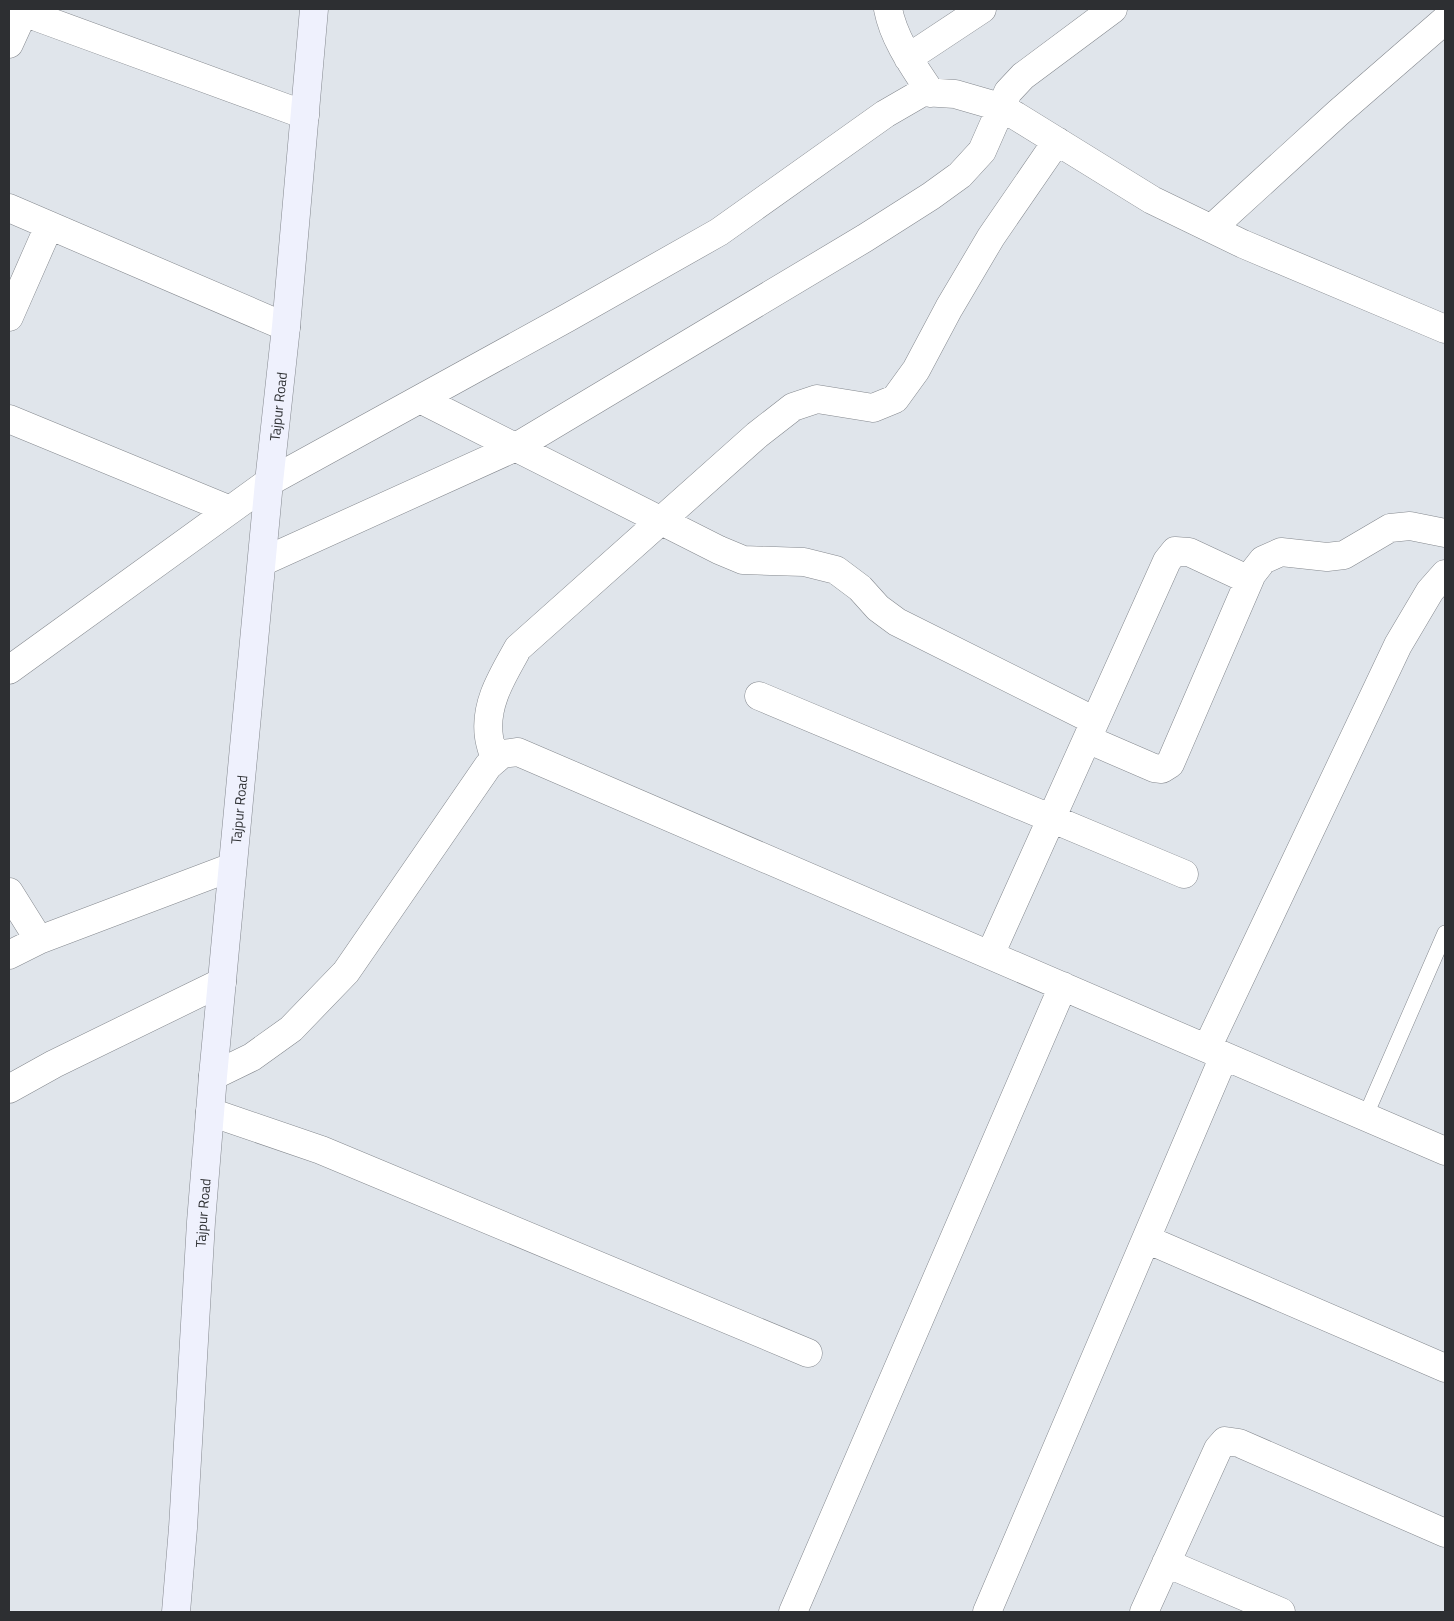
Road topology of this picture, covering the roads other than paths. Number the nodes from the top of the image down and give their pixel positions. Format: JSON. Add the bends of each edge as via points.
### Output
{"nodes":[{"id":1,"x":314,"y":9,"type":"edge"},
{"id":2,"x":888,"y":9,"type":"edge"},
{"id":3,"x":982,"y":9,"type":"edge"},
{"id":4,"x":1113,"y":9,"type":"edge"},
{"id":5,"x":24,"y":11,"type":"edge"},
{"id":6,"x":1445,"y":20,"type":"edge"},
{"id":7,"x":9,"y":44,"type":"edge"},
{"id":8,"x":908,"y":58,"type":"junction"},
{"id":9,"x":931,"y":93,"type":"junction"},
{"id":10,"x":1000,"y":107,"type":"junction"},
{"id":11,"x":305,"y":115,"type":"junction"},
{"id":12,"x":1057,"y":141,"type":"junction"},
{"id":13,"x":9,"y":208,"type":"edge"},
{"id":14,"x":49,"y":226,"type":"junction"},
{"id":15,"x":1212,"y":228,"type":"junction"},
{"id":16,"x":9,"y":317,"type":"edge"},
{"id":17,"x":286,"y":327,"type":"junction"},
{"id":18,"x":1445,"y":329,"type":"edge"},
{"id":19,"x":420,"y":399,"type":"junction"},
{"id":20,"x":9,"y":419,"type":"edge"},
{"id":21,"x":516,"y":447,"type":"junction"},
{"id":22,"x":269,"y":482,"type":"junction"},
{"id":23,"x":230,"y":510,"type":"junction"},
{"id":24,"x":660,"y":520,"type":"junction"},
{"id":25,"x":1445,"y":533,"type":"edge"},
{"id":26,"x":262,"y":562,"type":"junction"},
{"id":27,"x":1445,"y":574,"type":"edge"},
{"id":28,"x":1249,"y":580,"type":"junction"},
{"id":29,"x":9,"y":670,"type":"edge"},
{"id":30,"x":759,"y":696,"type":"dead end"},
{"id":31,"x":1091,"y":730,"type":"junction"},
{"id":32,"x":495,"y":760,"type":"junction"},
{"id":33,"x":1051,"y":819,"type":"junction"},
{"id":34,"x":232,"y":866,"type":"junction"},
{"id":35,"x":1184,"y":874,"type":"dead end"},
{"id":36,"x":9,"y":892,"type":"edge"},
{"id":37,"x":1445,"y":933,"type":"edge"},
{"id":38,"x":39,"y":940,"type":"junction"},
{"id":39,"x":9,"y":955,"type":"edge"},
{"id":40,"x":990,"y":955,"type":"junction"},
{"id":41,"x":222,"y":982,"type":"junction"},
{"id":42,"x":1063,"y":986,"type":"junction"},
{"id":43,"x":1215,"y":1052,"type":"junction"},
{"id":44,"x":212,"y":1076,"type":"junction"},
{"id":45,"x":9,"y":1089,"type":"edge"},
{"id":46,"x":210,"y":1112,"type":"junction"},
{"id":47,"x":1365,"y":1117,"type":"junction"},
{"id":48,"x":1445,"y":1151,"type":"edge"},
{"id":49,"x":1146,"y":1239,"type":"junction"},
{"id":50,"x":808,"y":1353,"type":"dead end"},
{"id":51,"x":1445,"y":1368,"type":"edge"},
{"id":52,"x":1445,"y":1533,"type":"edge"},
{"id":53,"x":1166,"y":1563,"type":"junction"},
{"id":54,"x":176,"y":1612,"type":"edge"},
{"id":55,"x":793,"y":1612,"type":"edge"},
{"id":56,"x":987,"y":1612,"type":"edge"},
{"id":57,"x":1144,"y":1612,"type":"edge"},
{"id":58,"x":1281,"y":1612,"type":"edge"}],
"edges":[{"from":1,"to":11,"type":"main road","name":"Tajpur Road"},
{"from":2,"to":8,"type":"street"},
{"from":3,"to":8,"type":"street"},
{"from":4,"to":10,"type":"street","via":[[1023,76],[1008,92]]},
{"from":5,"to":7,"type":"street"},
{"from":5,"to":11,"type":"street"},
{"from":6,"to":15,"type":"street"},
{"from":8,"to":9,"type":"street"},
{"from":9,"to":10,"type":"street","via":[[955,94]]},
{"from":9,"to":19,"type":"street","via":[[923,92],[885,114],[719,232]]},
{"from":10,"to":12,"type":"street"},
{"from":10,"to":21,"type":"street","via":[[982,150],[960,175],[931,196]]},
{"from":11,"to":17,"type":"main road","name":"Tajpur Road"},
{"from":12,"to":15,"type":"street","via":[[1152,200]]},
{"from":12,"to":24,"type":"street","via":[[991,237],[916,370],[894,398],[873,408],[817,399],[793,407]]},
{"from":13,"to":14,"type":"street"},
{"from":14,"to":16,"type":"street"},
{"from":14,"to":17,"type":"street"},
{"from":15,"to":18,"type":"street"},
{"from":17,"to":22,"type":"main road","name":"Tajpur Road"},
{"from":19,"to":21,"type":"street"},
{"from":19,"to":22,"type":"street"},
{"from":20,"to":23,"type":"street"},
{"from":21,"to":24,"type":"street"},
{"from":21,"to":26,"type":"street"},
{"from":22,"to":23,"type":"street"},
{"from":22,"to":26,"type":"main road","name":"Tajpur Road"},
{"from":23,"to":29,"type":"street"},
{"from":24,"to":31,"type":"street","via":[[743,560],[804,562],[836,570],[897,622]]},
{"from":24,"to":32,"type":"street","via":[[518,648],[496,688],[489,714],[489,736]]},
{"from":25,"to":28,"type":"street","via":[[1410,526],[1390,528],[1344,555],[1327,557],[1281,552],[1263,560]]},
{"from":26,"to":34,"type":"main road","name":"Tajpur Road"},
{"from":27,"to":43,"type":"street","via":[[1430,591],[1398,645]]},
{"from":28,"to":31,"type":"street","via":[[1189,552],[1175,551],[1167,561]]},
{"from":28,"to":31,"type":"street","via":[[1170,764],[1162,769],[1154,768]]},
{"from":30,"to":33,"type":"street"},
{"from":31,"to":33,"type":"street"},
{"from":32,"to":40,"type":"street","via":[[502,754],[518,752],[534,758]]},
{"from":32,"to":44,"type":"street","via":[[346,972],[291,1029],[252,1057]]},
{"from":33,"to":35,"type":"street"},
{"from":33,"to":40,"type":"street"},
{"from":34,"to":38,"type":"street"},
{"from":34,"to":41,"type":"main road","name":"Tajpur Road"},
{"from":36,"to":38,"type":"street"},
{"from":37,"to":47,"type":"lane"},
{"from":38,"to":39,"type":"street"},
{"from":40,"to":42,"type":"street"},
{"from":41,"to":44,"type":"main road","name":"Tajpur Road"},
{"from":41,"to":45,"type":"street"},
{"from":42,"to":43,"type":"street"},
{"from":42,"to":55,"type":"street"},
{"from":43,"to":47,"type":"street"},
{"from":43,"to":49,"type":"street"},
{"from":44,"to":46,"type":"main road","name":"Tajpur Road"},
{"from":46,"to":50,"type":"street","via":[[321,1150]]},
{"from":46,"to":54,"type":"main road","name":"Tajpur Road"},
{"from":47,"to":48,"type":"street"},
{"from":49,"to":51,"type":"street"},
{"from":49,"to":56,"type":"street"},
{"from":52,"to":53,"type":"street","via":[[1239,1443],[1225,1441],[1218,1448]]},
{"from":53,"to":57,"type":"street"},
{"from":53,"to":58,"type":"street"}]}
